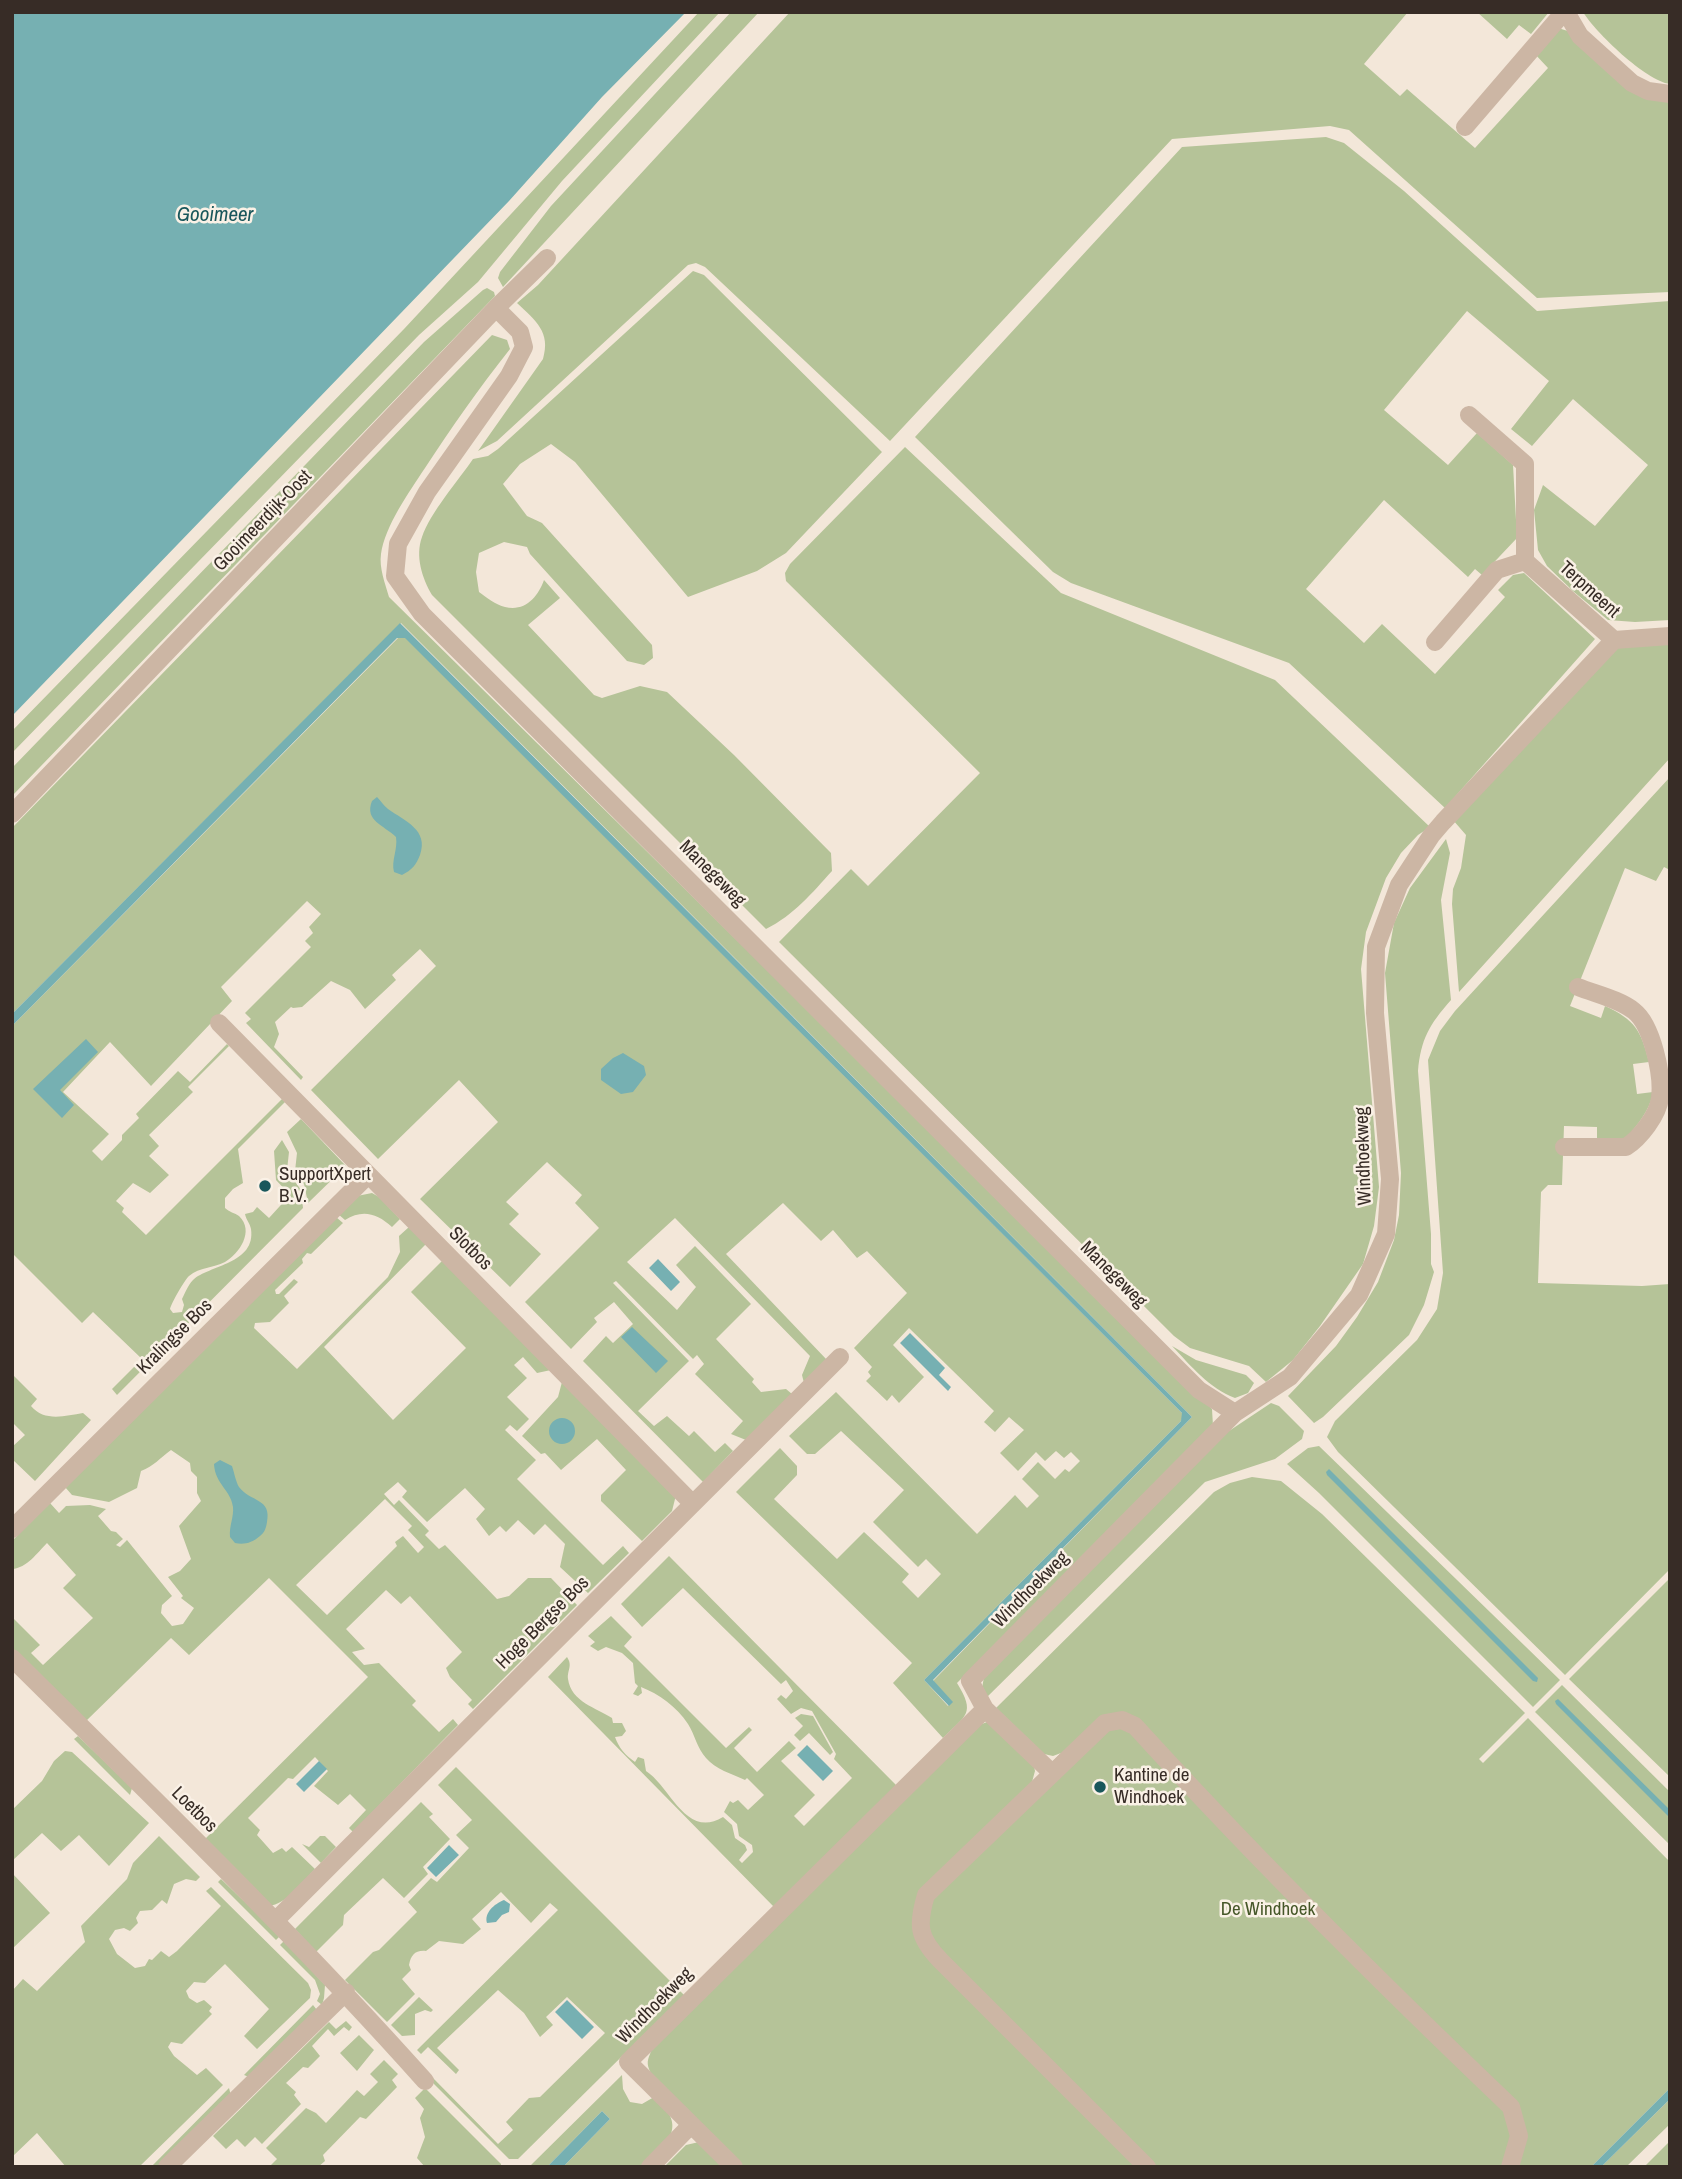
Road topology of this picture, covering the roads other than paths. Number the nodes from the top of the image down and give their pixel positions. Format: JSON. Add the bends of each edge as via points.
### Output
{"nodes":[{"id":1,"x":1565,"y":12,"type":"edge"},
{"id":2,"x":1670,"y":94,"type":"edge"},
{"id":3,"x":1465,"y":127,"type":"dead end"},
{"id":4,"x":547,"y":258,"type":"dead end"},
{"id":5,"x":496,"y":308,"type":"junction"},
{"id":6,"x":1469,"y":415,"type":"dead end"},
{"id":7,"x":1525,"y":561,"type":"junction"},
{"id":8,"x":1670,"y":636,"type":"edge"},
{"id":9,"x":1614,"y":640,"type":"junction"},
{"id":10,"x":1436,"y":642,"type":"dead end"},
{"id":11,"x":12,"y":814,"type":"edge"},
{"id":12,"x":1578,"y":987,"type":"dead end"},
{"id":13,"x":219,"y":1023,"type":"dead end"},
{"id":14,"x":1662,"y":1056,"type":"edge"},
{"id":15,"x":1564,"y":1147,"type":"dead end"},
{"id":16,"x":368,"y":1175,"type":"junction"},
{"id":17,"x":840,"y":1357,"type":"dead end"},
{"id":18,"x":1235,"y":1413,"type":"junction"},
{"id":19,"x":692,"y":1503,"type":"junction"},
{"id":20,"x":12,"y":1529,"type":"edge"},
{"id":21,"x":12,"y":1658,"type":"edge"},
{"id":22,"x":985,"y":1709,"type":"junction"},
{"id":23,"x":1052,"y":1773,"type":"junction"},
{"id":24,"x":276,"y":1920,"type":"junction"},
{"id":25,"x":346,"y":1992,"type":"junction"},
{"id":26,"x":425,"y":2081,"type":"dead end"},
{"id":27,"x":691,"y":2125,"type":"junction"},
{"id":28,"x":167,"y":2167,"type":"edge"},
{"id":29,"x":650,"y":2167,"type":"edge"},
{"id":30,"x":734,"y":2167,"type":"edge"},
{"id":31,"x":1147,"y":2167,"type":"edge"},
{"id":32,"x":1510,"y":2167,"type":"edge"}],
"edges":[{"from":1,"to":2,"type":"street","via":[[1580,36],[1632,83]]},
{"from":1,"to":3,"type":"street"},
{"from":4,"to":5,"type":"street","name":"Gooimeerdijk-Oost"},
{"from":5,"to":11,"type":"street","name":"Gooimeerdijk-Oost"},
{"from":5,"to":18,"type":"street","name":"Manegeweg","via":[[520,332],[524,347],[509,376],[427,492],[398,544],[395,576],[422,614],[1199,1390]]},
{"from":6,"to":7,"type":"street","via":[[1525,464]]},
{"from":7,"to":9,"type":"street","name":"Terpmeent"},
{"from":7,"to":10,"type":"street","via":[[1497,570]]},
{"from":8,"to":9,"type":"street","name":"Terpmeent"},
{"from":9,"to":18,"type":"street","name":"Windhoekweg","via":[[1443,822],[1399,885],[1376,947],[1376,1013],[1390,1179],[1386,1234],[1359,1295],[1290,1377]]},
{"from":12,"to":14,"type":"street","via":[[1634,1011]]},
{"from":13,"to":16,"type":"street","name":"Slotbos"},
{"from":14,"to":15,"type":"street","via":[[1660,1099],[1636,1140],[1623,1148]]},
{"from":16,"to":19,"type":"street","name":"Slotbos"},
{"from":16,"to":20,"type":"street","name":"Kralingse Bos"},
{"from":17,"to":19,"type":"street","name":"Hoge Bergse Bos"},
{"from":18,"to":22,"type":"street","name":"Windhoekweg","via":[[970,1681]]},
{"from":19,"to":24,"type":"street","name":"Hoge Bergse Bos"},
{"from":21,"to":24,"type":"street","name":"Loetbos"},
{"from":22,"to":23,"type":"street","name":"Windhoekweg"},
{"from":22,"to":27,"type":"street","name":"Windhoekweg","via":[[628,2062]]},
{"from":23,"to":31,"type":"street","via":[[926,1895],[920,1932],[940,1960]]},
{"from":23,"to":32,"type":"street","via":[[1105,1723],[1122,1720],[1135,1726],[1293,1892],[1511,2107],[1519,2136]]},
{"from":24,"to":25,"type":"street","name":"Loetbos"},
{"from":25,"to":26,"type":"street","name":"Loetbos"},
{"from":25,"to":28,"type":"street"},
{"from":27,"to":29,"type":"street"},
{"from":27,"to":30,"type":"street","name":"Windhoekweg"}]}
